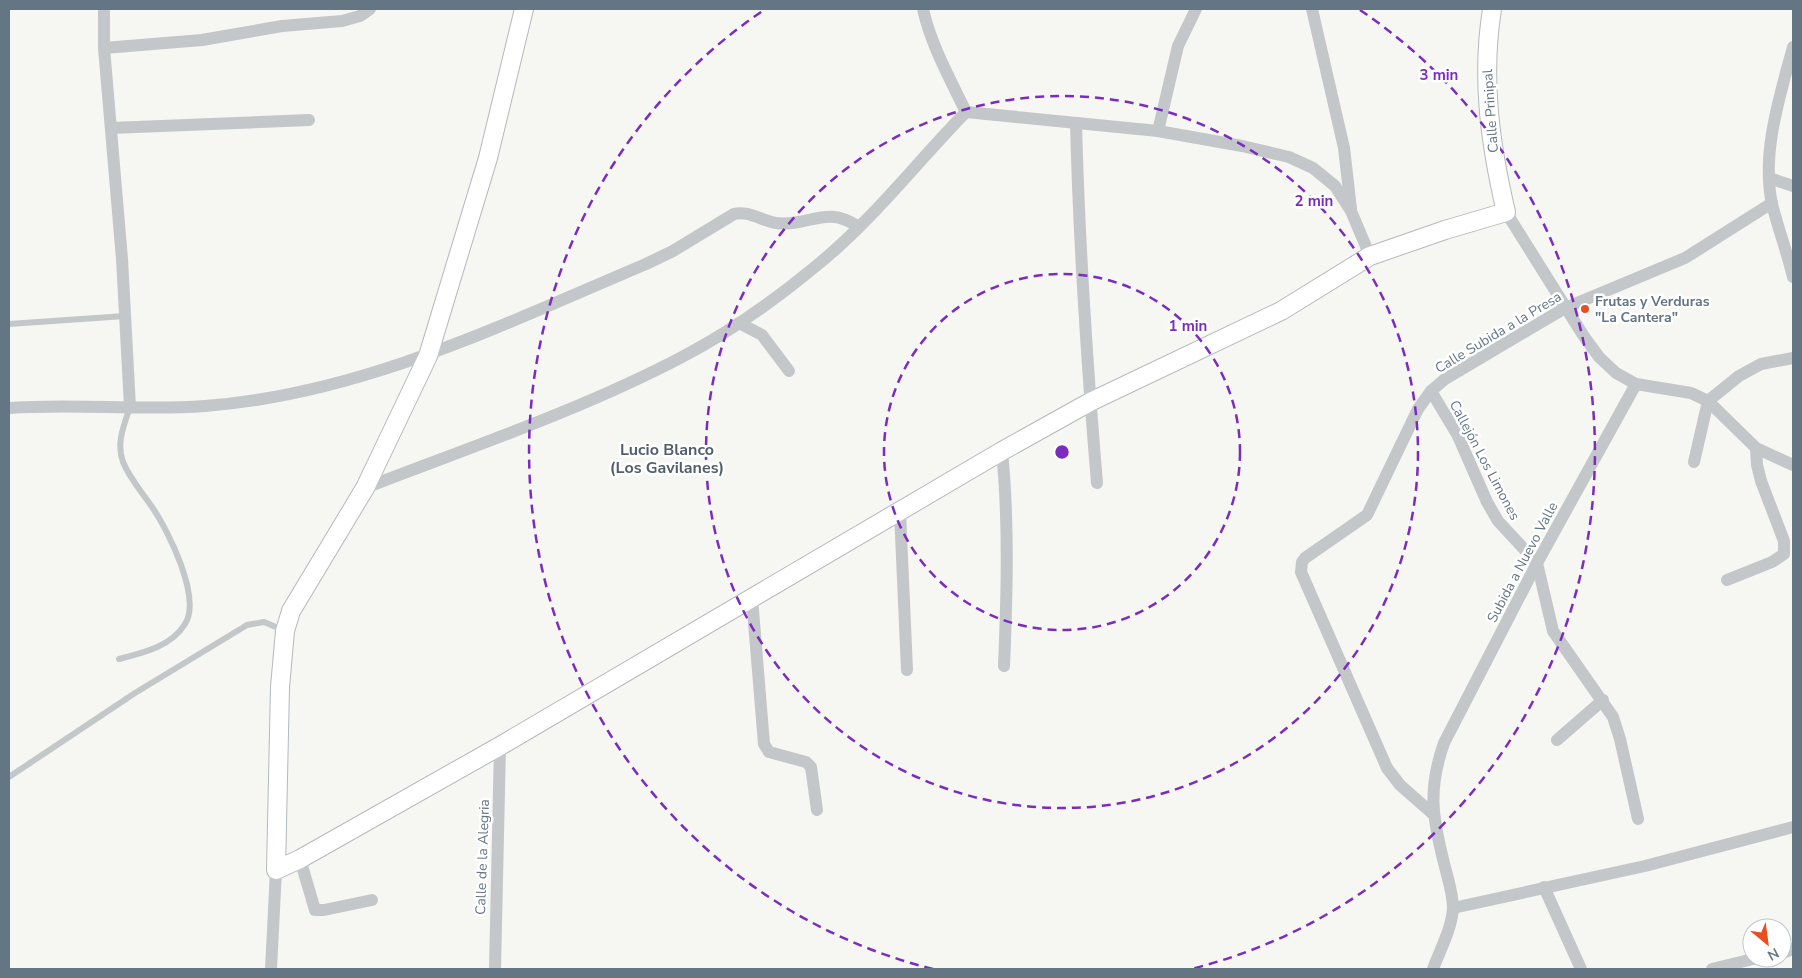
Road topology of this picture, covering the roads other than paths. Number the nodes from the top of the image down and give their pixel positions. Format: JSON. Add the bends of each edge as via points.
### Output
{"nodes":[{"id":1,"x":104,"y":9,"type":"edge"},
{"id":2,"x":370,"y":9,"type":"edge"},
{"id":3,"x":524,"y":9,"type":"edge"},
{"id":4,"x":923,"y":9,"type":"edge"},
{"id":5,"x":1196,"y":9,"type":"edge"},
{"id":6,"x":1312,"y":9,"type":"edge"},
{"id":7,"x":1492,"y":9,"type":"edge"},
{"id":8,"x":1793,"y":46,"type":"edge"},
{"id":9,"x":104,"y":48,"type":"junction"},
{"id":10,"x":966,"y":112,"type":"junction"},
{"id":11,"x":308,"y":120,"type":"dead end"},
{"id":12,"x":1076,"y":123,"type":"junction"},
{"id":13,"x":112,"y":128,"type":"junction"},
{"id":14,"x":1158,"y":131,"type":"junction"},
{"id":15,"x":1769,"y":178,"type":"junction"},
{"id":16,"x":1793,"y":186,"type":"edge"},
{"id":17,"x":1772,"y":204,"type":"junction"},
{"id":18,"x":1351,"y":211,"type":"junction"},
{"id":19,"x":1506,"y":212,"type":"junction"},
{"id":20,"x":859,"y":227,"type":"junction"},
{"id":21,"x":1790,"y":252,"type":"edge"},
{"id":22,"x":1370,"y":256,"type":"junction"},
{"id":23,"x":1793,"y":277,"type":"edge"},
{"id":24,"x":1565,"y":308,"type":"junction"},
{"id":25,"x":126,"y":316,"type":"junction"},
{"id":26,"x":739,"y":323,"type":"junction"},
{"id":27,"x":9,"y":324,"type":"edge"},
{"id":28,"x":428,"y":356,"type":"junction"},
{"id":29,"x":1793,"y":358,"type":"edge"},
{"id":30,"x":789,"y":370,"type":"dead end"},
{"id":31,"x":1636,"y":384,"type":"junction"},
{"id":32,"x":1431,"y":391,"type":"junction"},
{"id":33,"x":1708,"y":401,"type":"junction"},
{"id":34,"x":1090,"y":402,"type":"junction"},
{"id":35,"x":130,"y":407,"type":"junction"},
{"id":36,"x":9,"y":408,"type":"edge"},
{"id":37,"x":1756,"y":448,"type":"junction"},
{"id":38,"x":1002,"y":451,"type":"junction"},
{"id":39,"x":1694,"y":462,"type":"dead end"},
{"id":40,"x":1793,"y":465,"type":"edge"},
{"id":41,"x":1097,"y":483,"type":"dead end"},
{"id":42,"x":365,"y":488,"type":"junction"},
{"id":43,"x":900,"y":512,"type":"junction"},
{"id":44,"x":1537,"y":563,"type":"junction"},
{"id":45,"x":1727,"y":580,"type":"dead end"},
{"id":46,"x":752,"y":598,"type":"junction"},
{"id":47,"x":285,"y":631,"type":"junction"},
{"id":48,"x":119,"y":659,"type":"dead end"},
{"id":49,"x":1004,"y":666,"type":"dead end"},
{"id":50,"x":908,"y":670,"type":"dead end"},
{"id":51,"x":1603,"y":700,"type":"junction"},
{"id":52,"x":1557,"y":740,"type":"dead end"},
{"id":53,"x":500,"y":746,"type":"junction"},
{"id":54,"x":9,"y":777,"type":"edge"},
{"id":55,"x":817,"y":810,"type":"dead end"},
{"id":56,"x":1433,"y":814,"type":"junction"},
{"id":57,"x":1638,"y":819,"type":"dead end"},
{"id":58,"x":1793,"y":827,"type":"edge"},
{"id":59,"x":300,"y":859,"type":"junction"},
{"id":60,"x":276,"y":870,"type":"junction"},
{"id":61,"x":1544,"y":888,"type":"junction"},
{"id":62,"x":372,"y":900,"type":"dead end"},
{"id":63,"x":1453,"y":908,"type":"junction"},
{"id":64,"x":1742,"y":962,"type":"edge"},
{"id":65,"x":271,"y":969,"type":"edge"},
{"id":66,"x":495,"y":969,"type":"edge"},
{"id":67,"x":1433,"y":969,"type":"edge"},
{"id":68,"x":1581,"y":969,"type":"edge"},
{"id":69,"x":1712,"y":969,"type":"edge"}],
"edges":[{"from":1,"to":9,"type":"street"},
{"from":2,"to":9,"type":"street","via":[[342,21],[282,26],[202,40]]},
{"from":3,"to":28,"type":"street","via":[[488,158]]},
{"from":4,"to":10,"type":"street","via":[[936,48]]},
{"from":5,"to":14,"type":"street","via":[[1178,46]]},
{"from":6,"to":18,"type":"street","via":[[1344,148]]},
{"from":7,"to":19,"type":"street","name":"Calle Prinipal","via":[[1487,62],[1488,115]]},
{"from":8,"to":15,"type":"street","via":[[1772,139]]},
{"from":9,"to":13,"type":"street"},
{"from":10,"to":12,"type":"street"},
{"from":10,"to":20,"type":"street"},
{"from":11,"to":13,"type":"street"},
{"from":12,"to":14,"type":"street"},
{"from":12,"to":34,"type":"street","via":[[1078,226]]},
{"from":13,"to":25,"type":"street"},
{"from":14,"to":18,"type":"street","via":[[1289,157],[1313,168],[1335,186]]},
{"from":15,"to":16,"type":"street"},
{"from":15,"to":17,"type":"street"},
{"from":17,"to":21,"type":"street"},
{"from":17,"to":24,"type":"street","name":"Calle Subida a la Presa","via":[[1685,258]]},
{"from":18,"to":22,"type":"street"},
{"from":19,"to":22,"type":"street"},
{"from":19,"to":24,"type":"street"},
{"from":20,"to":26,"type":"street","via":[[818,265]]},
{"from":20,"to":28,"type":"street","via":[[839,216],[786,224],[734,214],[646,264]]},
{"from":21,"to":23,"type":"street"},
{"from":22,"to":34,"type":"street","via":[[1282,311]]},
{"from":24,"to":31,"type":"street","via":[[1599,358]]},
{"from":24,"to":32,"type":"street","name":"Calle Subida a la Presa"},
{"from":25,"to":27,"type":"lane"},
{"from":25,"to":35,"type":"street"},
{"from":26,"to":30,"type":"street","via":[[766,339]]},
{"from":26,"to":42,"type":"street","via":[[683,356],[618,388]]},
{"from":28,"to":35,"type":"street","via":[[273,397],[205,406]]},
{"from":28,"to":42,"type":"street"},
{"from":29,"to":33,"type":"street","via":[[1761,364],[1739,376]]},
{"from":31,"to":33,"type":"street","via":[[1691,393]]},
{"from":31,"to":44,"type":"street","name":"Subida a Nuevo Valle"},
{"from":32,"to":44,"type":"street","name":"Callejón Los Limones","via":[[1458,436],[1498,521]]},
{"from":32,"to":56,"type":"street","name":"Calle Subida a la Presa","via":[[1418,409],[1367,514],[1305,558],[1301,572],[1386,768]]},
{"from":33,"to":37,"type":"street"},
{"from":33,"to":39,"type":"street"},
{"from":34,"to":38,"type":"street"},
{"from":34,"to":41,"type":"street"},
{"from":35,"to":36,"type":"street"},
{"from":35,"to":48,"type":"lane","via":[[120,444],[123,462],[168,531],[185,575],[189,601],[186,623],[172,638],[151,650]]},
{"from":37,"to":40,"type":"street"},
{"from":37,"to":45,"type":"street","via":[[1759,473],[1784,541],[1784,554]]},
{"from":38,"to":43,"type":"street"},
{"from":38,"to":49,"type":"street","via":[[1008,567]]},
{"from":42,"to":47,"type":"street","via":[[300,593]]},
{"from":43,"to":46,"type":"street"},
{"from":43,"to":50,"type":"street"},
{"from":44,"to":51,"type":"street","via":[[1553,631]]},
{"from":44,"to":56,"type":"street","name":"Subida a Nuevo Valle","via":[[1444,743],[1435,769]]},
{"from":46,"to":53,"type":"street"},
{"from":46,"to":55,"type":"street","via":[[764,744],[769,752],[806,762],[811,767]]},
{"from":47,"to":54,"type":"lane","via":[[264,622],[247,625],[135,693]]},
{"from":47,"to":60,"type":"street","via":[[280,688]]},
{"from":51,"to":52,"type":"street"},
{"from":51,"to":57,"type":"street","via":[[1620,738]]},
{"from":53,"to":59,"type":"street"},
{"from":53,"to":66,"type":"street","name":"Calle de la Alegria"},
{"from":56,"to":63,"type":"street","name":"Subida a Nuevo Valle"},
{"from":58,"to":61,"type":"street","via":[[1645,866]]},
{"from":59,"to":60,"type":"street"},
{"from":59,"to":62,"type":"street","via":[[315,910]]},
{"from":60,"to":65,"type":"street"},
{"from":61,"to":63,"type":"street"},
{"from":61,"to":68,"type":"street"},
{"from":63,"to":67,"type":"street","name":"Subida a Nuevo Valle"},
{"from":64,"to":69,"type":"street"}]}
